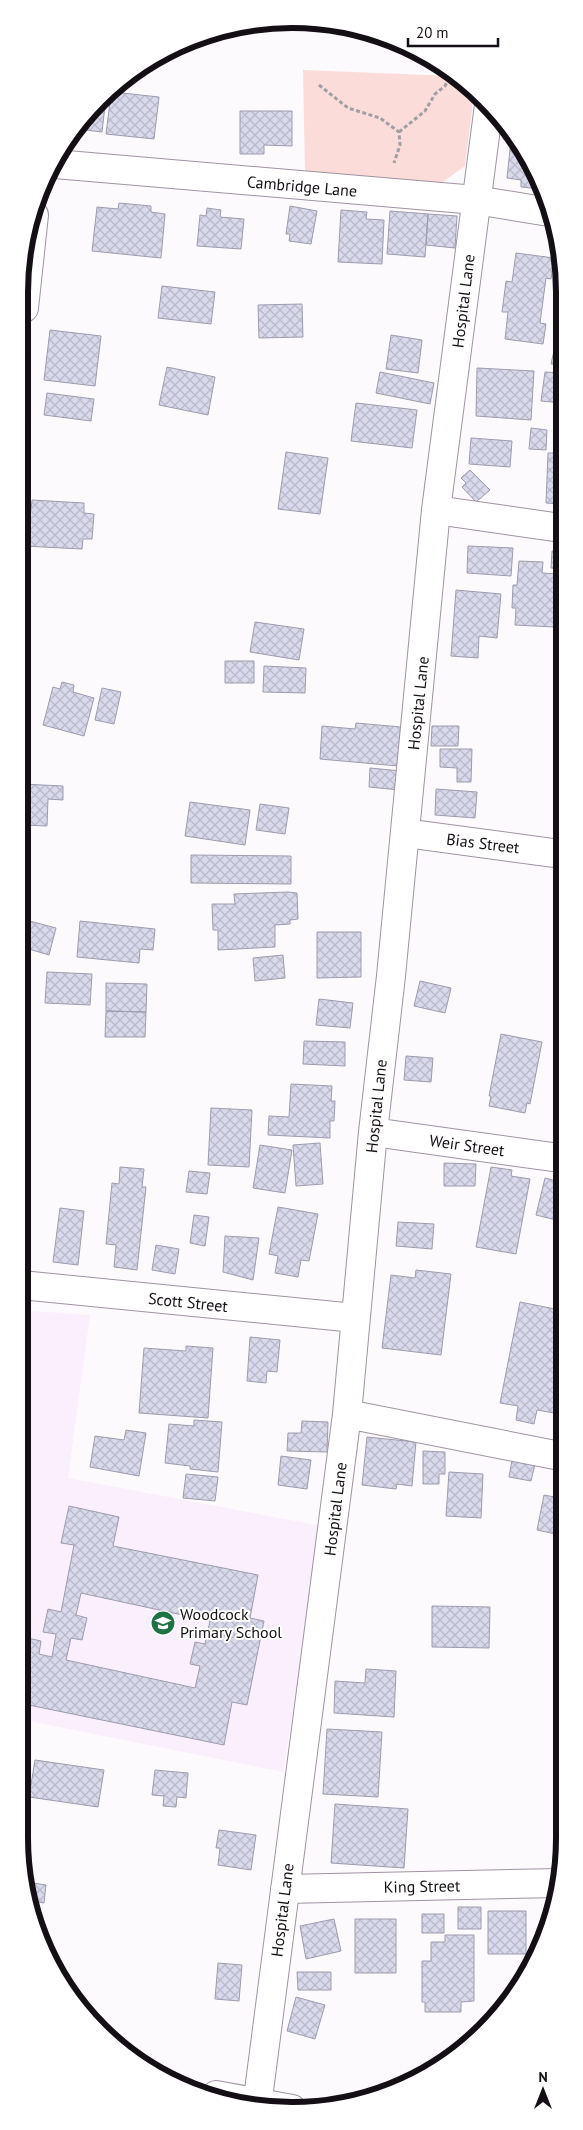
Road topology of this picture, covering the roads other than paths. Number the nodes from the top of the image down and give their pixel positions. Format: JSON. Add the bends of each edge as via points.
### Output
{"nodes":[{"id":1,"x":488,"y":115,"type":"edge"},
{"id":2,"x":60,"y":164,"type":"edge"},
{"id":3,"x":476,"y":200,"type":"junction"},
{"id":4,"x":542,"y":211,"type":"edge"},
{"id":5,"x":436,"y":510,"type":"junction"},
{"id":6,"x":556,"y":527,"type":"edge"},
{"id":7,"x":405,"y":833,"type":"junction"},
{"id":8,"x":556,"y":853,"type":"edge"},
{"id":9,"x":373,"y":1132,"type":"junction"},
{"id":10,"x":556,"y":1157,"type":"edge"},
{"id":11,"x":28,"y":1286,"type":"edge"},
{"id":12,"x":355,"y":1318,"type":"junction"},
{"id":13,"x":347,"y":1414,"type":"junction"},
{"id":14,"x":556,"y":1455,"type":"edge"},
{"id":15,"x":551,"y":1883,"type":"edge"},
{"id":16,"x":285,"y":1889,"type":"junction"},
{"id":17,"x":258,"y":2100,"type":"edge"}],
"edges":[{"from":1,"to":3,"type":"street","name":"Hospital Lane"},
{"from":2,"to":3,"type":"street","name":"Cambridge Lane"},
{"from":3,"to":4,"type":"street","name":"Cambridge Lane"},
{"from":3,"to":5,"type":"street","name":"Hospital Lane"},
{"from":5,"to":6,"type":"street"},
{"from":5,"to":7,"type":"street","name":"Hospital Lane"},
{"from":7,"to":8,"type":"street","name":"Bias Street"},
{"from":7,"to":9,"type":"street","name":"Hospital Lane"},
{"from":9,"to":10,"type":"street","name":"Weir Street"},
{"from":9,"to":12,"type":"street","name":"Hospital Lane"},
{"from":11,"to":12,"type":"street","name":"Scott Street"},
{"from":12,"to":13,"type":"street","name":"Hospital Lane"},
{"from":13,"to":14,"type":"street"},
{"from":13,"to":16,"type":"street","name":"Hospital Lane"},
{"from":15,"to":16,"type":"street","name":"King Street"},
{"from":16,"to":17,"type":"street","name":"Hospital Lane"}]}
